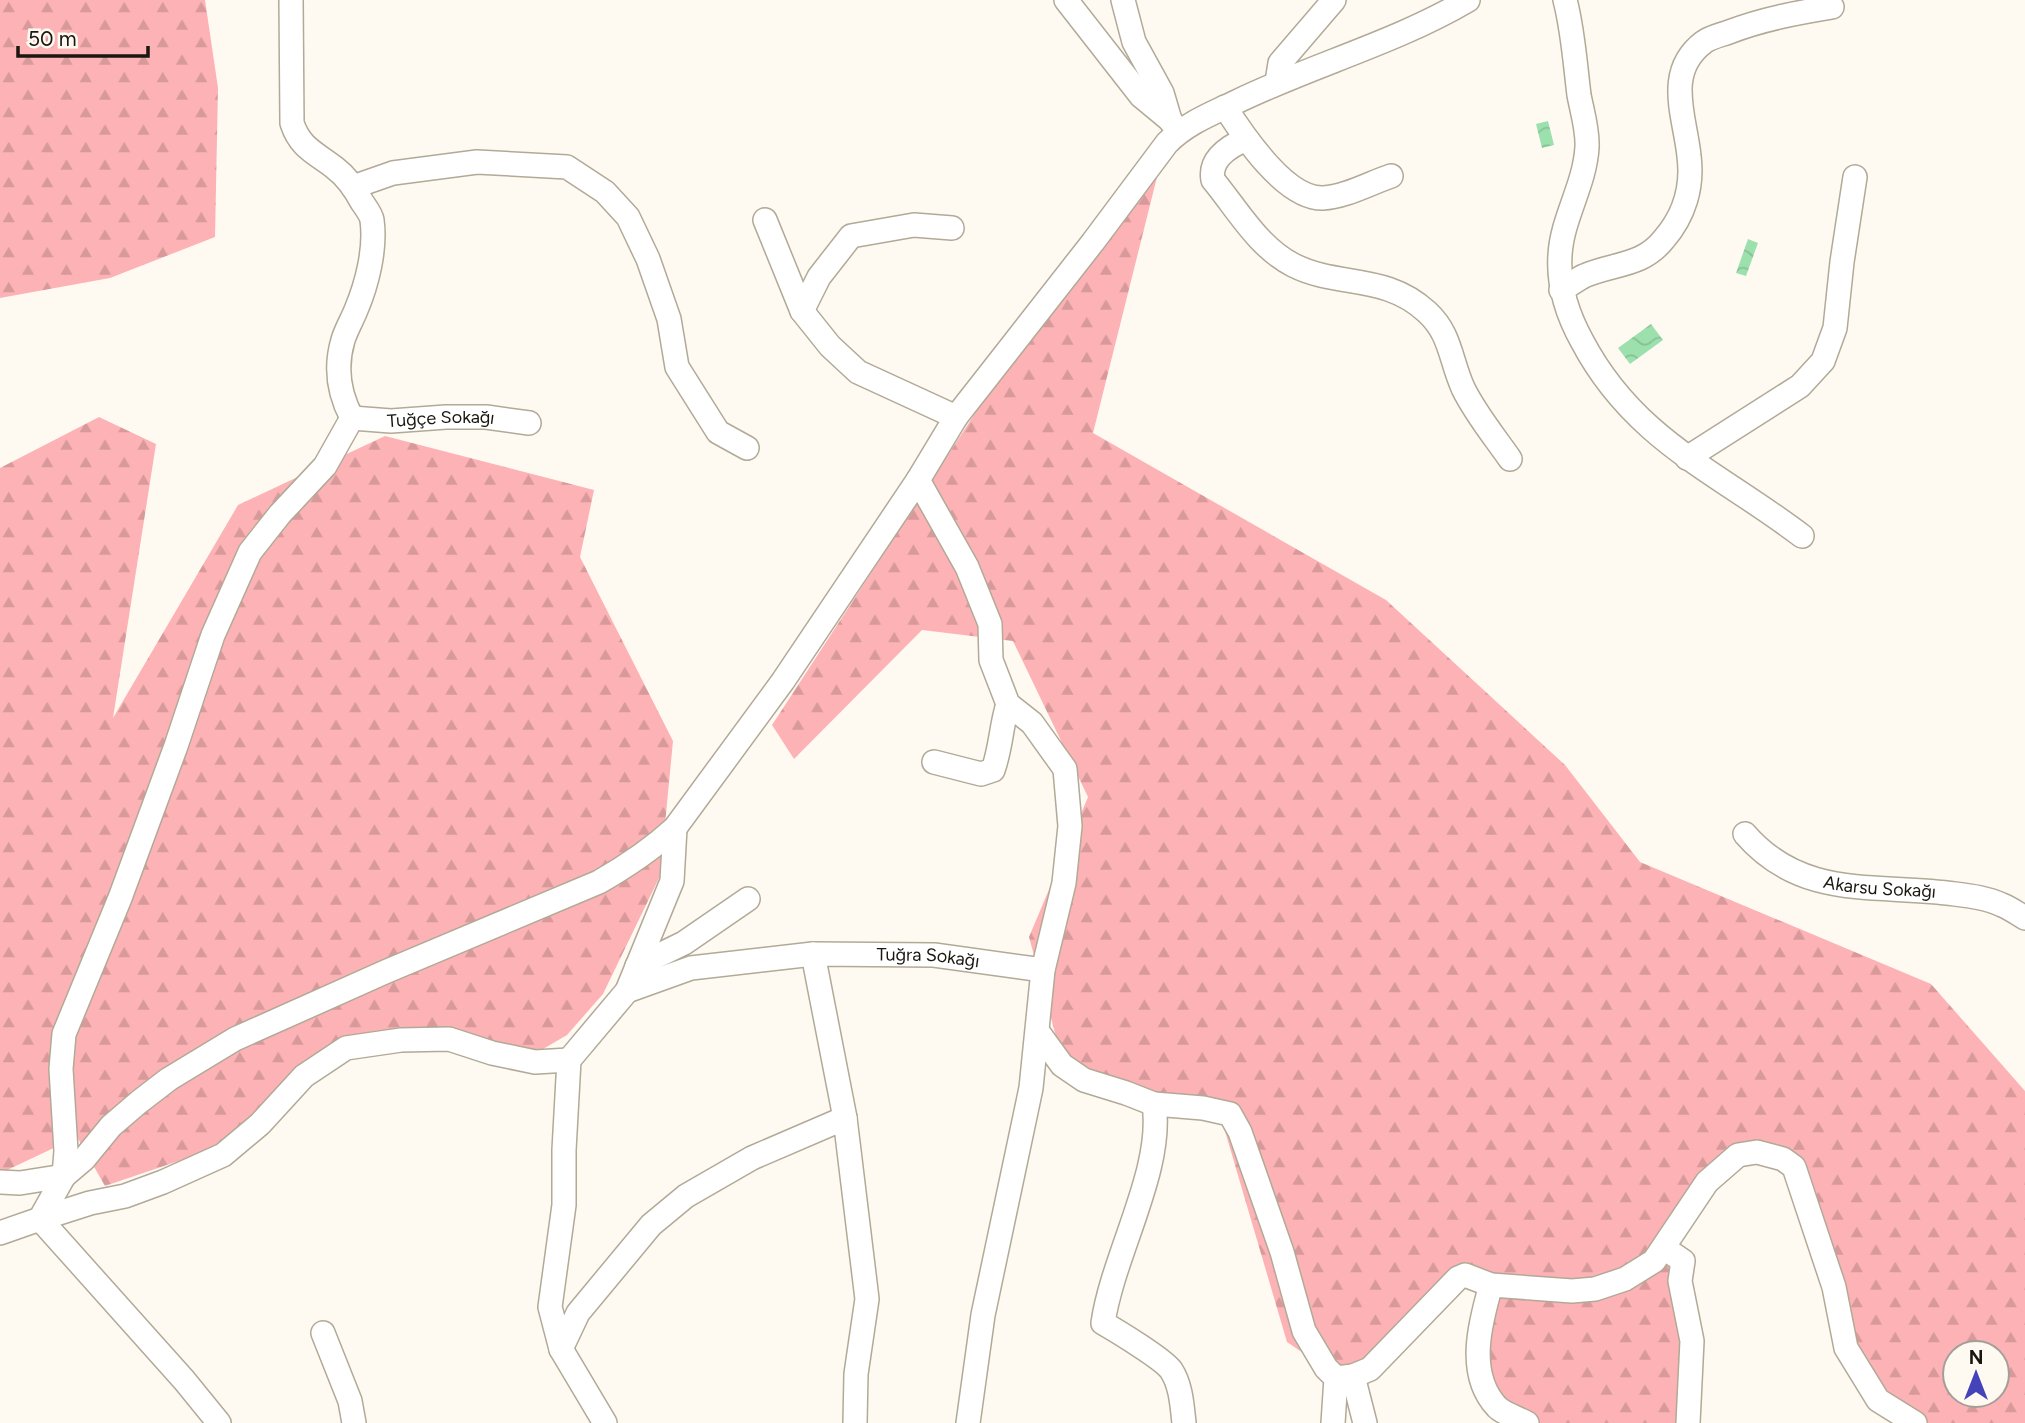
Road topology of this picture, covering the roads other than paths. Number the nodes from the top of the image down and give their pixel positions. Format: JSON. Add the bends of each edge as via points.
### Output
{"nodes":[{"id":1,"x":291,"y":0,"type":"edge"},
{"id":2,"x":1066,"y":0,"type":"edge"},
{"id":3,"x":1123,"y":0,"type":"edge"},
{"id":4,"x":1334,"y":0,"type":"edge"},
{"id":5,"x":1468,"y":0,"type":"edge"},
{"id":6,"x":1565,"y":0,"type":"edge"},
{"id":7,"x":1832,"y":7,"type":"dead end"},
{"id":8,"x":1277,"y":82,"type":"junction"},
{"id":9,"x":1226,"y":107,"type":"junction"},
{"id":10,"x":1174,"y":125,"type":"junction"},
{"id":11,"x":1245,"y":139,"type":"junction"},
{"id":12,"x":1391,"y":176,"type":"dead end"},
{"id":13,"x":1856,"y":177,"type":"dead end"},
{"id":14,"x":353,"y":187,"type":"junction"},
{"id":15,"x":765,"y":220,"type":"dead end"},
{"id":16,"x":952,"y":229,"type":"dead end"},
{"id":17,"x":1561,"y":290,"type":"junction"},
{"id":18,"x":802,"y":311,"type":"junction"},
{"id":19,"x":956,"y":417,"type":"junction"},
{"id":20,"x":352,"y":418,"type":"junction"},
{"id":21,"x":529,"y":423,"type":"dead end"},
{"id":22,"x":747,"y":448,"type":"dead end"},
{"id":23,"x":1687,"y":458,"type":"junction"},
{"id":24,"x":1510,"y":459,"type":"dead end"},
{"id":25,"x":918,"y":480,"type":"junction"},
{"id":26,"x":1802,"y":536,"type":"dead end"},
{"id":27,"x":1008,"y":704,"type":"junction"},
{"id":28,"x":934,"y":762,"type":"dead end"},
{"id":29,"x":675,"y":828,"type":"junction"},
{"id":30,"x":1745,"y":834,"type":"dead end"},
{"id":31,"x":748,"y":899,"type":"dead end"},
{"id":32,"x":2025,"y":918,"type":"edge"},
{"id":33,"x":813,"y":954,"type":"junction"},
{"id":34,"x":637,"y":965,"type":"junction"},
{"id":35,"x":1043,"y":970,"type":"junction"},
{"id":36,"x":628,"y":991,"type":"junction"},
{"id":37,"x":1038,"y":1032,"type":"junction"},
{"id":38,"x":569,"y":1060,"type":"junction"},
{"id":39,"x":1154,"y":1104,"type":"junction"},
{"id":40,"x":845,"y":1118,"type":"junction"},
{"id":41,"x":64,"y":1176,"type":"junction"},
{"id":42,"x":0,"y":1182,"type":"edge"},
{"id":43,"x":40,"y":1219,"type":"junction"},
{"id":44,"x":0,"y":1233,"type":"edge"},
{"id":45,"x":1664,"y":1248,"type":"junction"},
{"id":46,"x":1491,"y":1285,"type":"junction"},
{"id":47,"x":323,"y":1333,"type":"dead end"},
{"id":48,"x":561,"y":1349,"type":"junction"},
{"id":49,"x":1344,"y":1377,"type":"junction"},
{"id":50,"x":219,"y":1423,"type":"edge"},
{"id":51,"x":354,"y":1423,"type":"edge"},
{"id":52,"x":606,"y":1423,"type":"edge"},
{"id":53,"x":855,"y":1423,"type":"edge"},
{"id":54,"x":968,"y":1423,"type":"edge"},
{"id":55,"x":1184,"y":1423,"type":"edge"},
{"id":56,"x":1333,"y":1423,"type":"edge"},
{"id":57,"x":1365,"y":1423,"type":"edge"},
{"id":58,"x":1527,"y":1423,"type":"edge"},
{"id":59,"x":1688,"y":1423,"type":"edge"},
{"id":60,"x":1915,"y":1423,"type":"edge"}],
"edges":[{"from":1,"to":14,"type":"street","via":[[296,137]]},
{"from":2,"to":10,"type":"street","via":[[1141,96]]},
{"from":3,"to":10,"type":"street","via":[[1134,42],[1163,93]]},
{"from":4,"to":8,"type":"street","via":[[1280,63]]},
{"from":5,"to":8,"type":"street","via":[[1383,42]]},
{"from":6,"to":17,"type":"street","via":[[1587,146],[1560,254]]},
{"from":7,"to":17,"type":"street","via":[[1761,20],[1704,43],[1686,62],[1679,84],[1690,157],[1681,217],[1644,258],[1584,276]]},
{"from":8,"to":9,"type":"street"},
{"from":9,"to":10,"type":"street"},
{"from":9,"to":11,"type":"street"},
{"from":10,"to":19,"type":"street","via":[[1167,143]]},
{"from":11,"to":12,"type":"street","via":[[1279,176],[1312,197],[1334,196]]},
{"from":11,"to":24,"type":"street","via":[[1226,150],[1212,172],[1213,180],[1257,236],[1293,265],[1323,276],[1383,286],[1428,313],[1448,339],[1464,390]]},
{"from":13,"to":23,"type":"street","via":[[1835,328],[1822,361],[1800,386]]},
{"from":14,"to":20,"type":"street","via":[[372,217],[373,244],[358,307],[343,341],[339,382]]},
{"from":14,"to":22,"type":"street","via":[[393,173],[477,162],[567,167],[606,192],[628,217],[648,259],[669,319],[677,367],[718,432]]},
{"from":15,"to":18,"type":"street"},
{"from":16,"to":18,"type":"street","via":[[914,225],[851,236],[819,277]]},
{"from":17,"to":23,"type":"street","via":[[1572,323],[1597,370],[1636,415]]},
{"from":18,"to":19,"type":"street","via":[[858,372]]},
{"from":19,"to":25,"type":"street"},
{"from":20,"to":21,"type":"street","name":"Tuğçe Sokağı","via":[[486,417]]},
{"from":20,"to":41,"type":"street","via":[[325,466],[250,552],[213,635],[125,886],[64,1034]]},
{"from":23,"to":26,"type":"street"},
{"from":25,"to":27,"type":"street","via":[[967,567],[990,624],[991,660]]},
{"from":25,"to":29,"type":"street","via":[[783,681]]},
{"from":27,"to":28,"type":"street","via":[[993,770],[981,774]]},
{"from":27,"to":35,"type":"street","via":[[1032,723],[1065,769],[1068,854]]},
{"from":29,"to":34,"type":"street","via":[[672,881]]},
{"from":29,"to":41,"type":"street","via":[[599,882],[215,1050],[139,1102]]},
{"from":30,"to":32,"type":"street","name":"Akarsu Sokağı","via":[[1770,859],[1827,884],[1976,897]]},
{"from":31,"to":34,"type":"street","via":[[684,943]]},
{"from":33,"to":35,"type":"street","name":"Tuğra Sokağı","via":[[934,955]]},
{"from":33,"to":36,"type":"street","name":"Tuğra Sokağı","via":[[691,968]]},
{"from":33,"to":40,"type":"street"},
{"from":34,"to":36,"type":"street"},
{"from":35,"to":37,"type":"street"},
{"from":36,"to":38,"type":"street"},
{"from":37,"to":39,"type":"street","via":[[1062,1065],[1084,1080]]},
{"from":37,"to":54,"type":"street"},
{"from":38,"to":43,"type":"street","via":[[535,1062],[449,1039],[346,1048],[304,1076],[260,1124],[223,1155],[125,1196]]},
{"from":38,"to":48,"type":"street","via":[[564,1205],[550,1307]]},
{"from":39,"to":49,"type":"street","via":[[1230,1114],[1241,1132],[1278,1240],[1304,1331],[1326,1368]]},
{"from":39,"to":55,"type":"street","via":[[1157,1124],[1149,1169],[1110,1283],[1103,1323],[1170,1369],[1182,1399]]},
{"from":40,"to":48,"type":"street","via":[[751,1158],[686,1196],[651,1226],[578,1313]]},
{"from":40,"to":53,"type":"street","via":[[867,1299],[856,1374]]},
{"from":41,"to":42,"type":"street"},
{"from":41,"to":43,"type":"street"},
{"from":43,"to":44,"type":"street"},
{"from":43,"to":50,"type":"street"},
{"from":45,"to":46,"type":"street","via":[[1654,1261],[1625,1279],[1595,1289]]},
{"from":45,"to":59,"type":"street","via":[[1683,1261],[1680,1281],[1692,1341]]},
{"from":45,"to":60,"type":"street","via":[[1707,1182],[1738,1155],[1757,1152],[1783,1159],[1794,1167],[1804,1195],[1834,1287],[1846,1348],[1878,1400]]},
{"from":46,"to":49,"type":"street","via":[[1465,1275],[1458,1278],[1370,1369]]},
{"from":46,"to":58,"type":"street","via":[[1478,1332],[1480,1368],[1498,1408]]},
{"from":47,"to":51,"type":"street"},
{"from":48,"to":52,"type":"street"},
{"from":49,"to":56,"type":"street"},
{"from":49,"to":57,"type":"street"}]}
